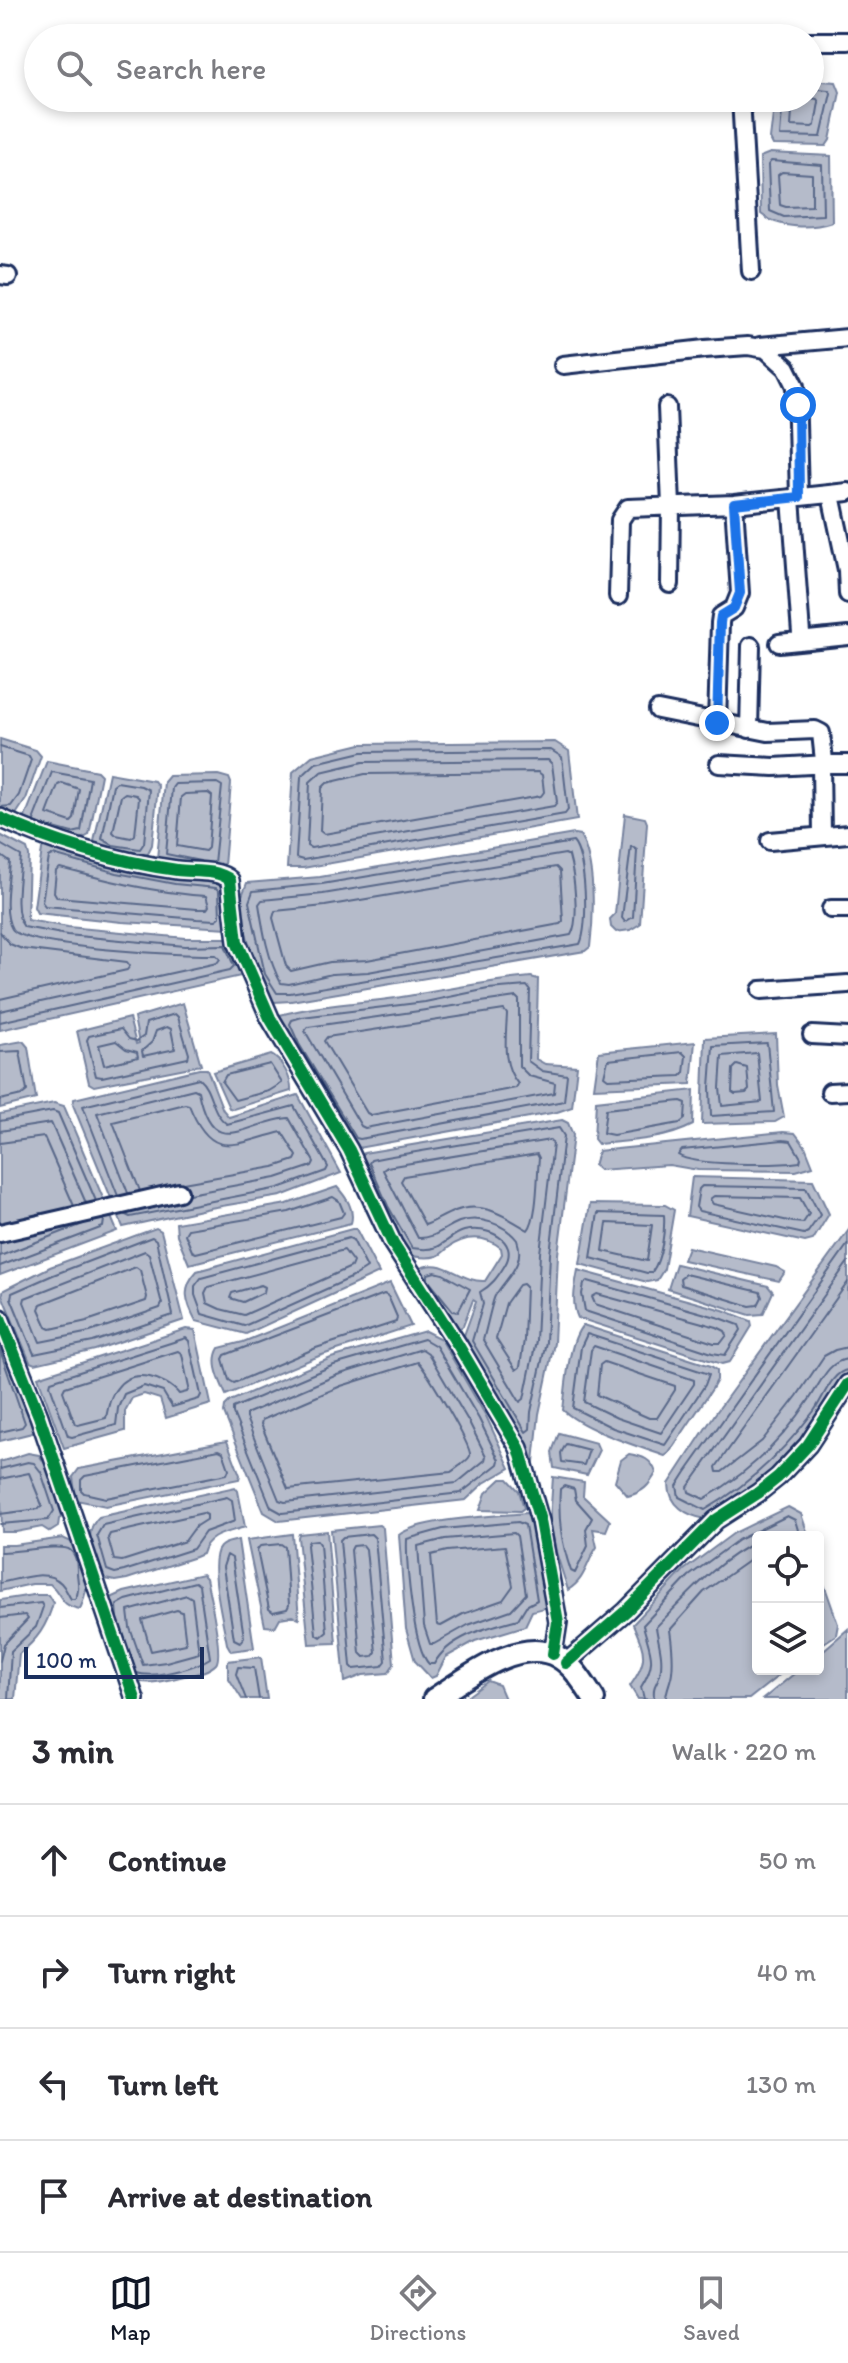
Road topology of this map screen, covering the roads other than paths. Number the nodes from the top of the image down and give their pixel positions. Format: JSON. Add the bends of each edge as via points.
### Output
{"nodes":[{"id":1,"x":824,"y":41,"type":"edge"},
{"id":2,"x":848,"y":41,"type":"edge"},
{"id":3,"x":742,"y":112,"type":"edge"},
{"id":4,"x":751,"y":271,"type":"dead end"},
{"id":5,"x":848,"y":338,"type":"edge"},
{"id":6,"x":760,"y":346,"type":"junction"},
{"id":7,"x":563,"y":365,"type":"dead end"},
{"id":8,"x":667,"y":407,"type":"dead end"},
{"id":9,"x":839,"y":494,"type":"edge"},
{"id":10,"x":795,"y":497,"type":"junction"},
{"id":11,"x":734,"y":504,"type":"junction"},
{"id":12,"x":671,"y":506,"type":"junction"},
{"id":13,"x":670,"y":584,"type":"dead end"},
{"id":14,"x":848,"y":594,"type":"edge"},
{"id":15,"x":618,"y":596,"type":"dead end"},
{"id":16,"x":801,"y":634,"type":"dead end"},
{"id":17,"x":848,"y":636,"type":"edge"},
{"id":18,"x":779,"y":643,"type":"dead end"},
{"id":19,"x":751,"y":646,"type":"dead end"},
{"id":20,"x":658,"y":710,"type":"dead end"},
{"id":21,"x":717,"y":723,"type":"junction"},
{"id":22,"x":749,"y":729,"type":"junction"},
{"id":23,"x":719,"y":764,"type":"dead end"},
{"id":24,"x":825,"y":764,"type":"junction"},
{"id":25,"x":848,"y":764,"type":"edge"},
{"id":26,"x":0,"y":818,"type":"edge"},
{"id":27,"x":848,"y":834,"type":"edge"},
{"id":28,"x":822,"y":835,"type":"junction"},
{"id":29,"x":770,"y":841,"type":"dead end"},
{"id":30,"x":848,"y":984,"type":"edge"},
{"id":31,"x":761,"y":990,"type":"dead end"},
{"id":32,"x":812,"y":1035,"type":"dead end"},
{"id":33,"x":848,"y":1037,"type":"edge"},
{"id":34,"x":848,"y":1091,"type":"edge"},
{"id":35,"x":830,"y":1092,"type":"dead end"},
{"id":36,"x":179,"y":1192,"type":"dead end"},
{"id":37,"x":0,"y":1233,"type":"edge"},
{"id":38,"x":0,"y":1318,"type":"edge"},
{"id":39,"x":848,"y":1384,"type":"edge"},
{"id":40,"x":565,"y":1650,"type":"junction"},
{"id":41,"x":135,"y":1699,"type":"edge"},
{"id":42,"x":434,"y":1699,"type":"edge"},
{"id":43,"x":594,"y":1699,"type":"edge"}],
"edges":[{"from":1,"to":2,"type":"street"},
{"from":3,"to":4,"type":"street"},
{"from":5,"to":6,"type":"street"},
{"from":6,"to":7,"type":"street"},
{"from":6,"to":10,"type":"street","via":[[776,355],[796,386]]},
{"from":8,"to":12,"type":"street"},
{"from":9,"to":10,"type":"street"},
{"from":9,"to":14,"type":"street"},
{"from":10,"to":11,"type":"street"},
{"from":10,"to":16,"type":"street"},
{"from":11,"to":12,"type":"street"},
{"from":11,"to":21,"type":"street","via":[[740,593],[734,608],[721,616]]},
{"from":12,"to":13,"type":"street"},
{"from":12,"to":15,"type":"street","via":[[623,512]]},
{"from":17,"to":18,"type":"street"},
{"from":19,"to":22,"type":"street"},
{"from":20,"to":21,"type":"street"},
{"from":21,"to":22,"type":"street"},
{"from":22,"to":24,"type":"street","via":[[815,730],[821,733]]},
{"from":23,"to":24,"type":"street"},
{"from":24,"to":25,"type":"street"},
{"from":24,"to":28,"type":"street"},
{"from":26,"to":40,"type":"street","via":[[34,834],[140,864],[230,880],[237,942],[270,1018],[349,1150],[393,1244],[519,1448],[540,1521]]},
{"from":27,"to":28,"type":"street"},
{"from":28,"to":29,"type":"street"},
{"from":30,"to":31,"type":"street"},
{"from":32,"to":33,"type":"street"},
{"from":34,"to":35,"type":"street"},
{"from":36,"to":37,"type":"street"},
{"from":38,"to":41,"type":"street","via":[[39,1416]]},
{"from":39,"to":40,"type":"street","via":[[808,1445],[778,1477],[716,1520],[626,1611]]},
{"from":40,"to":42,"type":"main road","via":[[499,1659]]},
{"from":40,"to":43,"type":"main road"}]}
